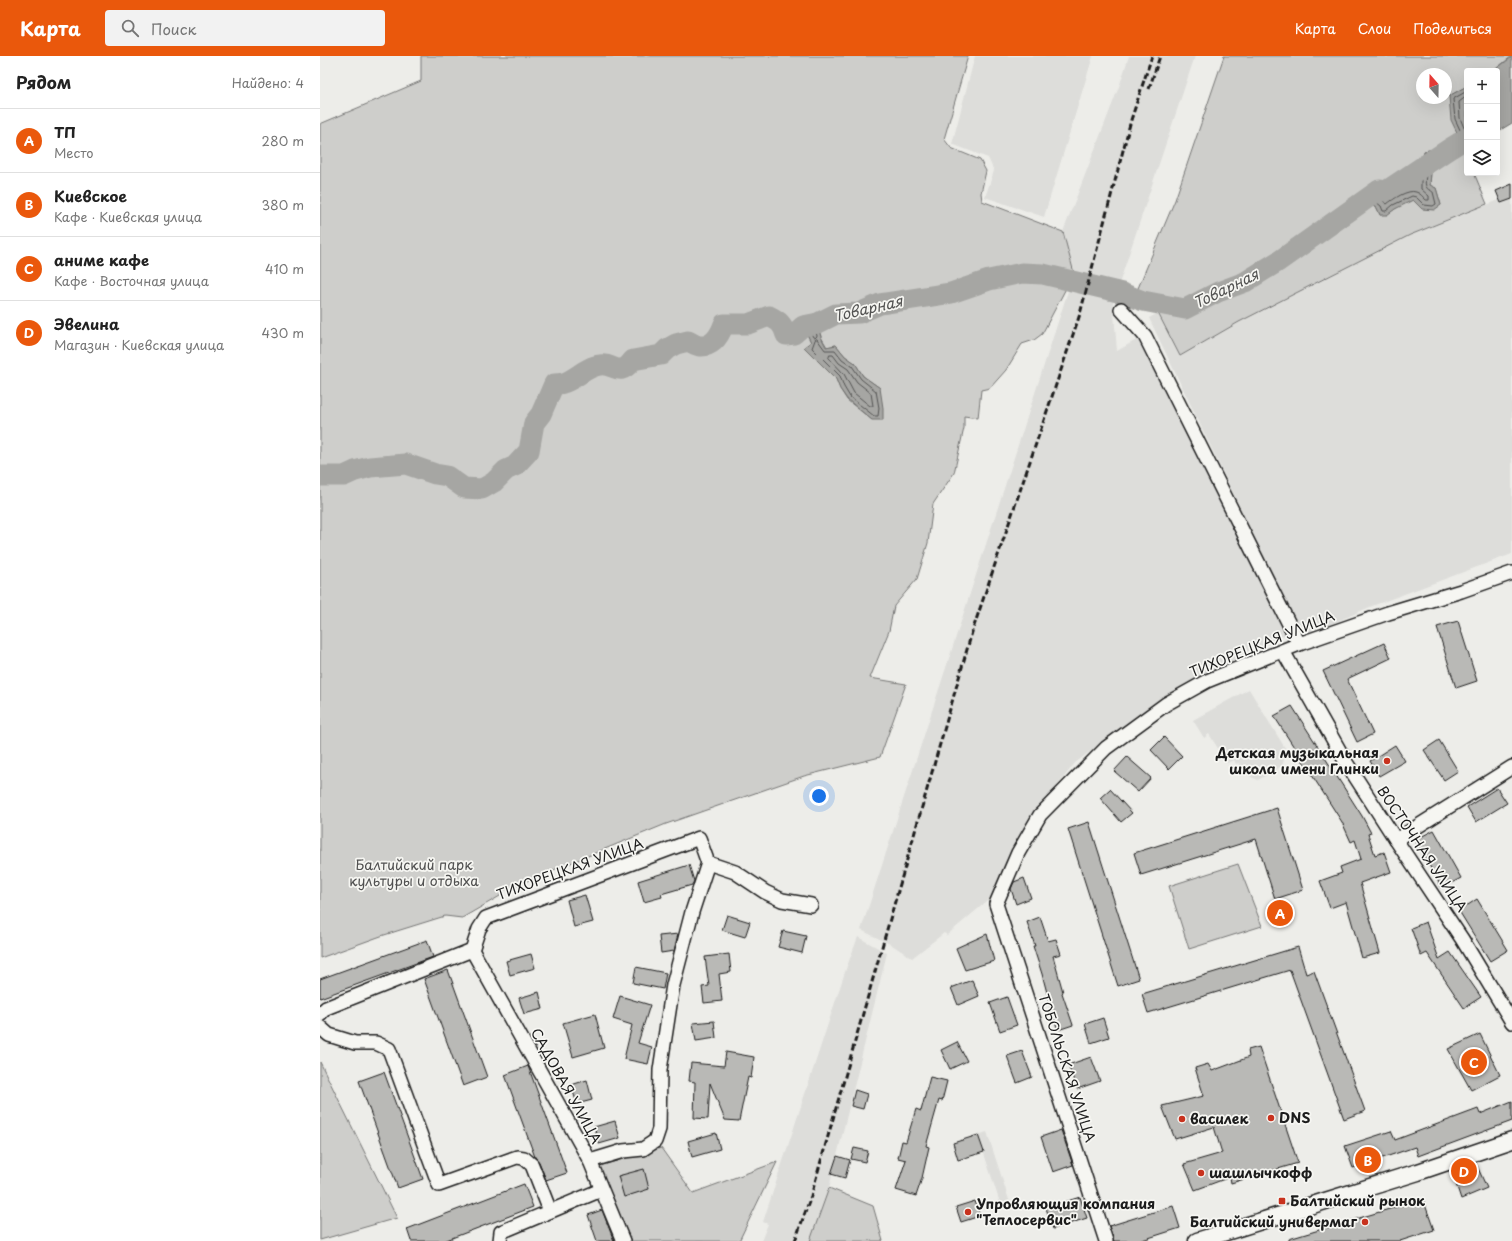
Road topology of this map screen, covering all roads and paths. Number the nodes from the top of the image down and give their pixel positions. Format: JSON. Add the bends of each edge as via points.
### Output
{"nodes":[{"id":1,"x":1121,"y":309,"type":"dead end"},
{"id":2,"x":1512,"y":573,"type":"edge"},
{"id":3,"x":1298,"y":644,"type":"junction"},
{"id":4,"x":1283,"y":651,"type":"junction"},
{"id":5,"x":1512,"y":767,"type":"edge"},
{"id":6,"x":1396,"y":840,"type":"junction"},
{"id":7,"x":708,"y":863,"type":"junction"},
{"id":8,"x":996,"y":904,"type":"joint"},
{"id":9,"x":810,"y":905,"type":"dead end"},
{"id":10,"x":472,"y":950,"type":"junction"},
{"id":11,"x":320,"y":1014,"type":"edge"},
{"id":12,"x":1512,"y":1022,"type":"edge"},
{"id":13,"x":320,"y":1027,"type":"edge"},
{"id":14,"x":1512,"y":1140,"type":"edge"},
{"id":15,"x":590,"y":1161,"type":"junction"},
{"id":16,"x":601,"y":1190,"type":"junction"},
{"id":17,"x":550,"y":1211,"type":"junction"},
{"id":18,"x":500,"y":1241,"type":"edge"},
{"id":19,"x":623,"y":1241,"type":"edge"},
{"id":20,"x":1106,"y":1241,"type":"edge"},
{"id":21,"x":1197,"y":1241,"type":"edge"}],
"edges":[{"from":1,"to":3,"type":"street","via":[[1144,336]]},
{"from":2,"to":3,"type":"street","name":"ТИХОРЕЦКАЯ УЛИЦА"},
{"from":3,"to":4,"type":"street","name":"ТИХОРЕЦКАЯ УЛИЦА"},
{"from":4,"to":6,"type":"street","name":"ВОСТОЧНАЯ УЛИЦА","via":[[1347,764]]},
{"from":4,"to":8,"type":"street","name":"ТИХОРЕЦКАЯ УЛИЦА","via":[[1207,681],[1166,704],[1106,748],[1040,815],[1018,853]]},
{"from":5,"to":6,"type":"street"},
{"from":6,"to":12,"type":"street","name":"ВОСТОЧНАЯ УЛИЦА","via":[[1462,939]]},
{"from":7,"to":9,"type":"street","via":[[735,872],[782,900]]},
{"from":7,"to":10,"type":"street","name":"ТИХОРЕЦКАЯ УЛИЦА","via":[[699,838],[486,918],[479,929]]},
{"from":7,"to":15,"type":"street","via":[[673,985],[660,1070],[659,1129],[655,1141],[643,1149],[623,1151]]},
{"from":8,"to":20,"type":"street","name":"ТОБОЛЬСКАЯ УЛИЦА"},
{"from":10,"to":11,"type":"street","via":[[326,1008]]},
{"from":10,"to":15,"type":"street","name":"САДОВАЯ УЛИЦА"},
{"from":13,"to":17,"type":"street","via":[[330,1035],[355,1043],[376,1043],[389,1049],[439,1185],[517,1157],[524,1158],[532,1165]]},
{"from":14,"to":21,"type":"main road"},
{"from":15,"to":16,"type":"street","name":"САДОВАЯ УЛИЦА"},
{"from":16,"to":17,"type":"street"},
{"from":16,"to":19,"type":"street","name":"САДОВАЯ УЛИЦА"},
{"from":17,"to":18,"type":"street","via":[[501,1232]]}]}
